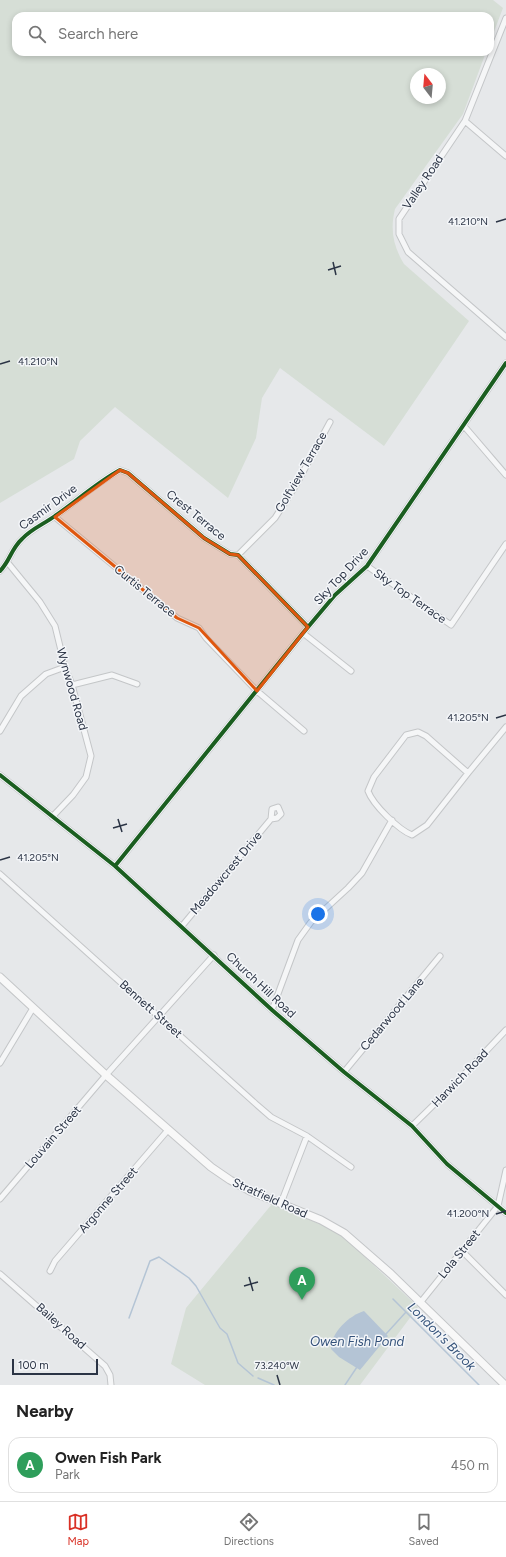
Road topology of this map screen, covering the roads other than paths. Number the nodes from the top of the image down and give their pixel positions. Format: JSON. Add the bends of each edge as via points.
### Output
{"nodes":[{"id":1,"x":506,"y":18,"type":"edge"},
{"id":2,"x":494,"y":48,"type":"edge"},
{"id":3,"x":491,"y":56,"type":"edge"},
{"id":4,"x":465,"y":121,"type":"junction"},
{"id":5,"x":506,"y":156,"type":"edge"},
{"id":6,"x":506,"y":337,"type":"edge"},
{"id":7,"x":506,"y":363,"type":"edge"},
{"id":8,"x":330,"y":422,"type":"dead end"},
{"id":9,"x":464,"y":426,"type":"junction"},
{"id":10,"x":120,"y":470,"type":"joint"},
{"id":11,"x":506,"y":475,"type":"edge"},
{"id":12,"x":55,"y":517,"type":"junction"},
{"id":13,"x":506,"y":544,"type":"edge"},
{"id":14,"x":238,"y":555,"type":"junction"},
{"id":15,"x":8,"y":563,"type":"junction"},
{"id":16,"x":367,"y":566,"type":"junction"},
{"id":17,"x":0,"y":571,"type":"edge"},
{"id":18,"x":308,"y":627,"type":"junction"},
{"id":19,"x":303,"y":633,"type":"junction"},
{"id":20,"x":65,"y":667,"type":"junction"},
{"id":21,"x":351,"y":671,"type":"dead end"},
{"id":22,"x":137,"y":684,"type":"dead end"},
{"id":23,"x":72,"y":685,"type":"junction"},
{"id":24,"x":257,"y":691,"type":"junction"},
{"id":25,"x":506,"y":727,"type":"edge"},
{"id":26,"x":0,"y":731,"type":"edge"},
{"id":27,"x":304,"y":731,"type":"dead end"},
{"id":28,"x":468,"y":773,"type":"junction"},
{"id":29,"x":0,"y":775,"type":"edge"},
{"id":30,"x":52,"y":817,"type":"junction"},
{"id":31,"x":270,"y":820,"type":"dead end"},
{"id":32,"x":392,"y":820,"type":"junction"},
{"id":33,"x":115,"y":866,"type":"junction"},
{"id":34,"x":0,"y":874,"type":"edge"},
{"id":35,"x":182,"y":926,"type":"junction"},
{"id":36,"x":214,"y":955,"type":"junction"},
{"id":37,"x":440,"y":956,"type":"dead end"},
{"id":38,"x":0,"y":977,"type":"edge"},
{"id":39,"x":33,"y":1008,"type":"junction"},
{"id":40,"x":272,"y":1010,"type":"junction"},
{"id":41,"x":159,"y":1017,"type":"junction"},
{"id":42,"x":506,"y":1030,"type":"edge"},
{"id":43,"x":0,"y":1063,"type":"edge"},
{"id":44,"x":344,"y":1072,"type":"junction"},
{"id":45,"x":106,"y":1075,"type":"junction"},
{"id":46,"x":412,"y":1126,"type":"junction"},
{"id":47,"x":168,"y":1130,"type":"junction"},
{"id":48,"x":307,"y":1136,"type":"junction"},
{"id":49,"x":351,"y":1167,"type":"dead end"},
{"id":50,"x":506,"y":1170,"type":"edge"},
{"id":51,"x":0,"y":1199,"type":"edge"},
{"id":52,"x":280,"y":1204,"type":"junction"},
{"id":53,"x":498,"y":1206,"type":"junction"},
{"id":54,"x":506,"y":1213,"type":"edge"},
{"id":55,"x":462,"y":1251,"type":"junction"},
{"id":56,"x":50,"y":1271,"type":"dead end"},
{"id":57,"x":0,"y":1274,"type":"edge"},
{"id":58,"x":506,"y":1295,"type":"edge"},
{"id":59,"x":420,"y":1303,"type":"junction"},
{"id":60,"x":111,"y":1385,"type":"edge"},
{"id":61,"x":504,"y":1385,"type":"edge"}],
"edges":[{"from":1,"to":2,"type":"street","name":"Valley Road"},
{"from":3,"to":4,"type":"street","name":"Valley Road"},
{"from":4,"to":5,"type":"street"},
{"from":4,"to":6,"type":"street","name":"Valley Road","via":[[405,208],[399,219],[399,234],[408,252]]},
{"from":7,"to":9,"type":"street","name":"Sky Top Drive"},
{"from":8,"to":14,"type":"street","name":"Golfview Terrace","via":[[275,518]]},
{"from":9,"to":11,"type":"street"},
{"from":9,"to":16,"type":"street","name":"Sky Top Drive"},
{"from":10,"to":12,"type":"street","name":"Casmir Drive","via":[[105,478]]},
{"from":10,"to":14,"type":"street","name":"Crest Terrace","via":[[128,473],[204,538],[230,554]]},
{"from":12,"to":15,"type":"street","name":"Casmir Drive","via":[[23,538],[10,553]]},
{"from":12,"to":24,"type":"street","name":"Curtis Terrace","via":[[177,618],[198,628]]},
{"from":13,"to":16,"type":"street","name":"Sky Top Terrace","via":[[451,625]]},
{"from":14,"to":18,"type":"street","name":"Crest Terrace"},
{"from":15,"to":17,"type":"street","name":"Casmir Drive"},
{"from":15,"to":20,"type":"street","name":"Wynwood Road","via":[[40,602],[55,626]]},
{"from":16,"to":18,"type":"street","name":"Sky Top Drive","via":[[335,595]]},
{"from":18,"to":19,"type":"street","name":"Sky Top Drive"},
{"from":19,"to":21,"type":"street"},
{"from":19,"to":24,"type":"street","name":"Sky Top Drive"},
{"from":20,"to":23,"type":"street","name":"Wynwood Road"},
{"from":20,"to":26,"type":"street","via":[[46,674],[21,696]]},
{"from":22,"to":23,"type":"street","via":[[112,675]]},
{"from":23,"to":30,"type":"street","name":"Wynwood Road","via":[[91,756],[86,777]]},
{"from":24,"to":27,"type":"street","name":"Curtis Terrace"},
{"from":24,"to":33,"type":"street","name":"Sky Top Drive"},
{"from":25,"to":28,"type":"street"},
{"from":28,"to":32,"type":"street","via":[[428,825],[419,832],[412,835],[406,833]]},
{"from":28,"to":32,"type":"street","via":[[418,732],[406,735],[374,777],[368,791],[370,798]]},
{"from":29,"to":30,"type":"street","name":"Church Hill Road"},
{"from":30,"to":33,"type":"street","name":"Church Hill Road"},
{"from":31,"to":35,"type":"street","name":"Meadowcrest Drive"},
{"from":32,"to":40,"type":"street","via":[[362,873],[311,922],[298,940]]},
{"from":33,"to":35,"type":"street","name":"Church Hill Road"},
{"from":34,"to":41,"type":"street","name":"Bennett Street"},
{"from":35,"to":36,"type":"street","name":"Church Hill Road"},
{"from":36,"to":40,"type":"street","name":"Church Hill Road"},
{"from":36,"to":41,"type":"street","name":"Louvain Street"},
{"from":37,"to":44,"type":"street","name":"Cedarwood Lane"},
{"from":38,"to":39,"type":"main road","name":"Stratfield Road"},
{"from":39,"to":43,"type":"street"},
{"from":39,"to":45,"type":"main road","name":"Stratfield Road"},
{"from":40,"to":44,"type":"street","name":"Church Hill Road"},
{"from":41,"to":45,"type":"street","name":"Louvain Street"},
{"from":41,"to":48,"type":"street","name":"Bennett Street","via":[[271,1117]]},
{"from":42,"to":46,"type":"street","name":"Harwich Road"},
{"from":44,"to":46,"type":"street","name":"Church Hill Road"},
{"from":45,"to":47,"type":"main road","name":"Stratfield Road"},
{"from":45,"to":51,"type":"street","name":"Louvain Street"},
{"from":46,"to":53,"type":"street","name":"Church Hill Road","via":[[447,1164]]},
{"from":47,"to":52,"type":"main road","name":"Stratfield Road","via":[[230,1180]]},
{"from":47,"to":56,"type":"street","name":"Argonne Street","via":[[55,1261]]},
{"from":48,"to":49,"type":"street","name":"Bennett Street"},
{"from":48,"to":52,"type":"street"},
{"from":50,"to":53,"type":"street"},
{"from":52,"to":59,"type":"main road","name":"Stratfield Road","via":[[321,1220],[344,1233]]},
{"from":53,"to":54,"type":"street","name":"Church Hill Road"},
{"from":53,"to":55,"type":"street","name":"Lola Street"},
{"from":55,"to":58,"type":"street"},
{"from":55,"to":59,"type":"street","name":"Lola Street"},
{"from":57,"to":60,"type":"street","name":"Bailey Road","via":[[105,1366],[110,1375]]},
{"from":59,"to":61,"type":"main road","name":"Stratfield Road"}]}
